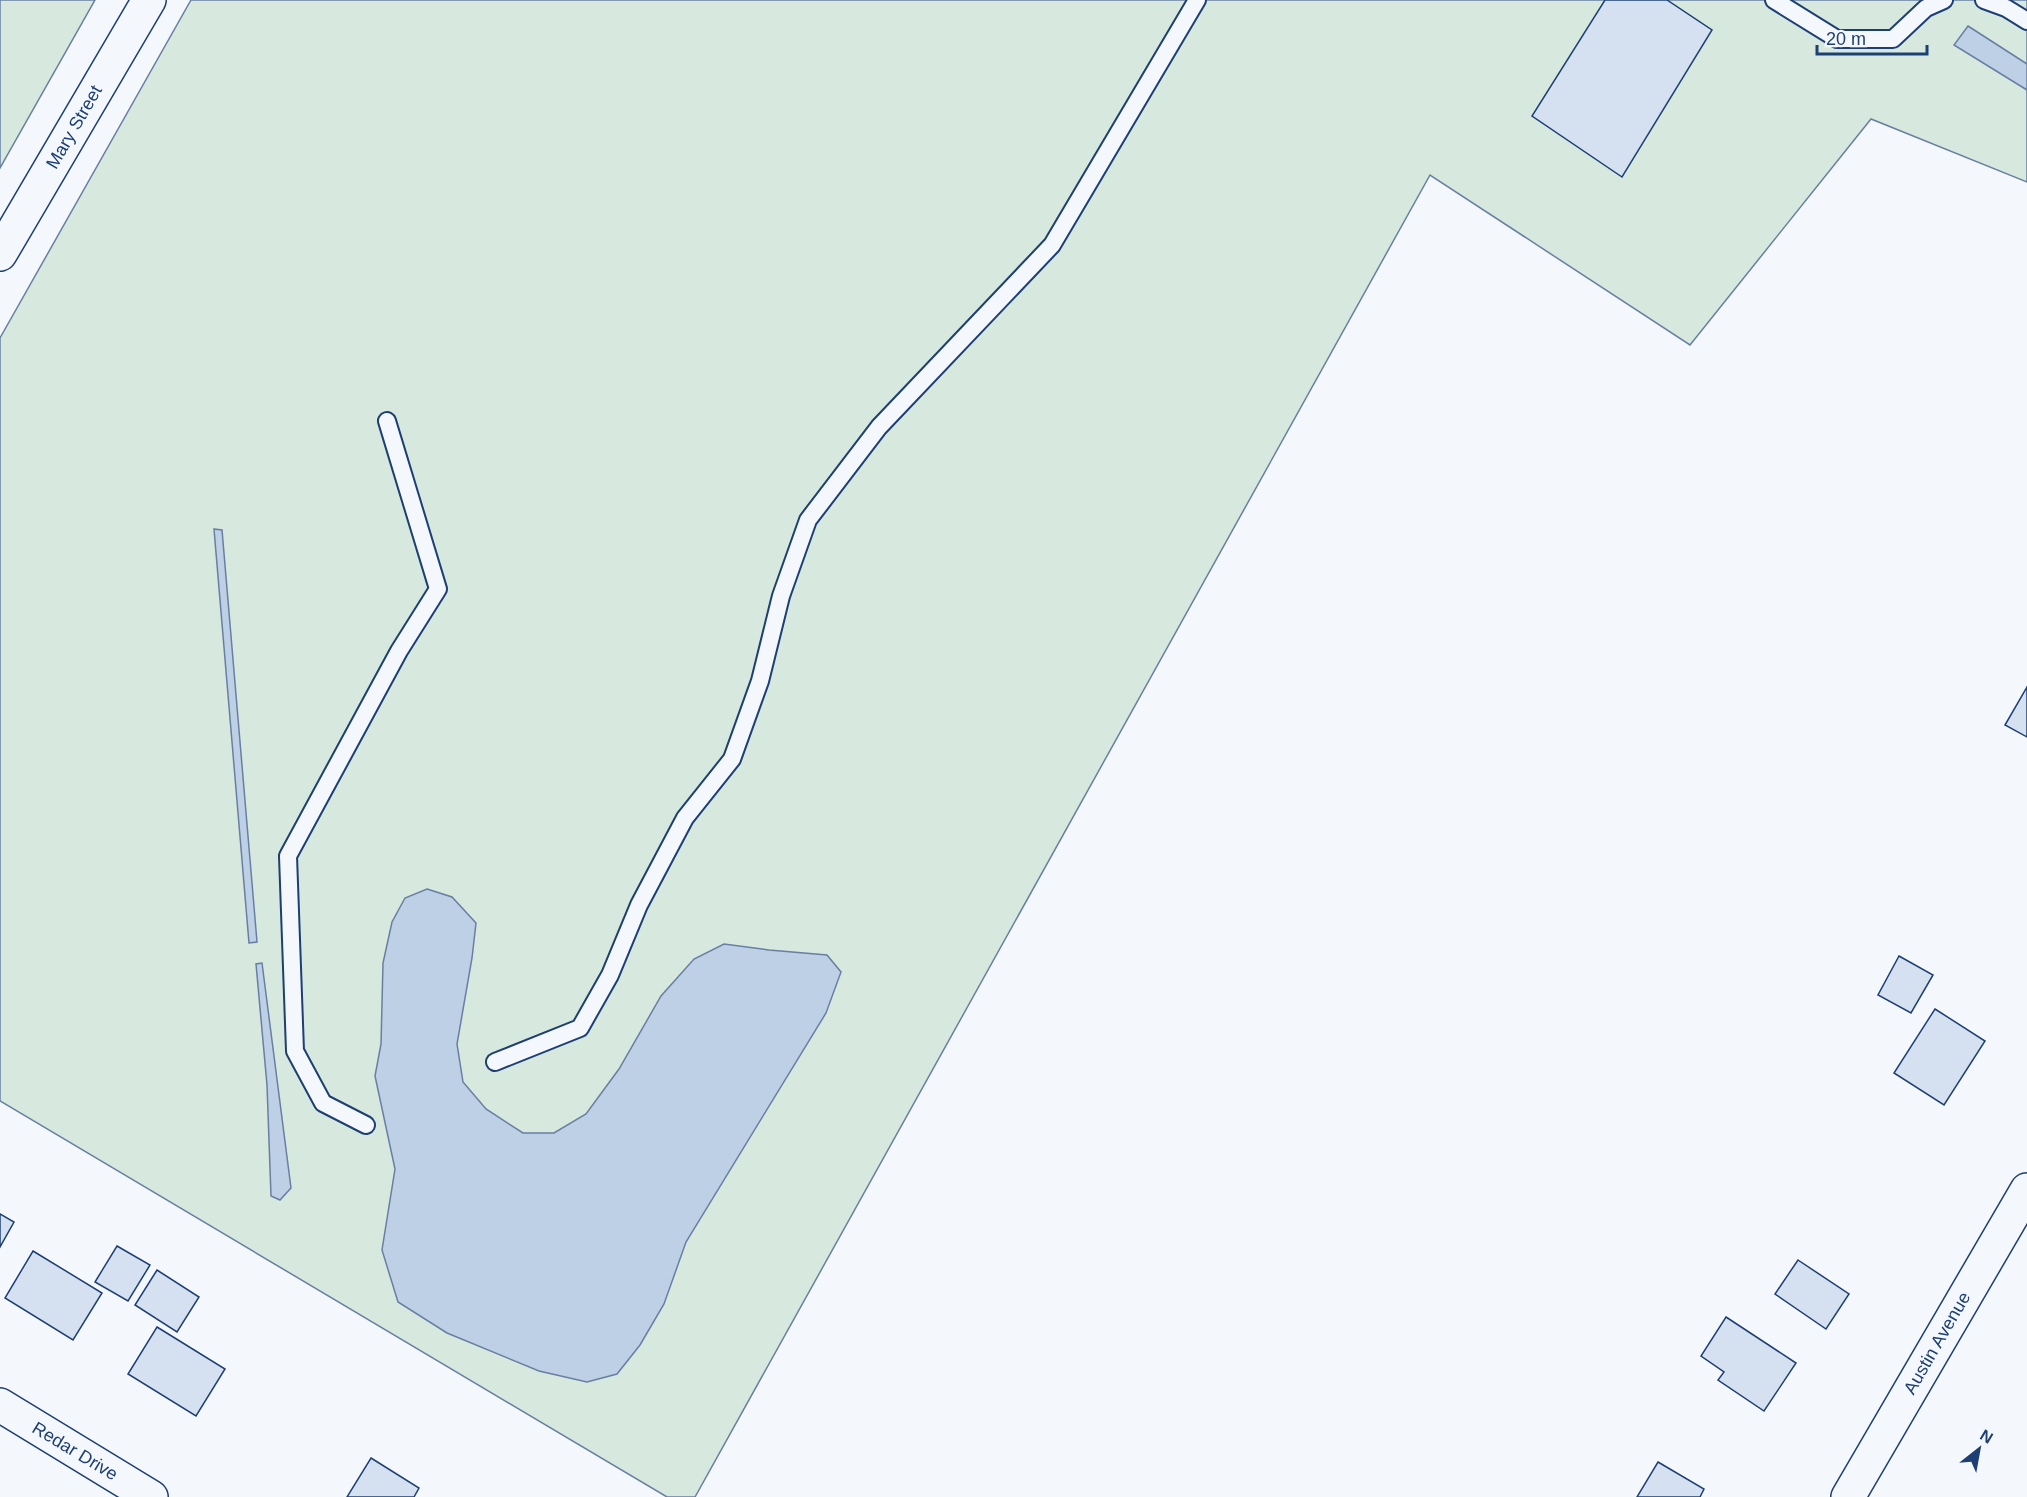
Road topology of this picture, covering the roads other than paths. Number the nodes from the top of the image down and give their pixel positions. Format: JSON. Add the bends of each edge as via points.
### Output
{"nodes":[{"id":1,"x":148,"y":0,"type":"edge"},
{"id":2,"x":1197,"y":0,"type":"edge"},
{"id":3,"x":1774,"y":0,"type":"edge"},
{"id":4,"x":1944,"y":0,"type":"edge"},
{"id":5,"x":1984,"y":0,"type":"edge"},
{"id":6,"x":2027,"y":21,"type":"edge"},
{"id":7,"x":0,"y":254,"type":"edge"},
{"id":8,"x":387,"y":421,"type":"dead end"},
{"id":9,"x":495,"y":1062,"type":"dead end"},
{"id":10,"x":366,"y":1125,"type":"dead end"},
{"id":11,"x":2027,"y":1190,"type":"edge"},
{"id":12,"x":0,"y":1405,"type":"edge"},
{"id":13,"x":151,"y":1497,"type":"edge"},
{"id":14,"x":1848,"y":1497,"type":"edge"}],
"edges":[{"from":1,"to":7,"type":"street","name":"Mary Street"},
{"from":2,"to":9,"type":"lane","via":[[1052,245],[879,427],[808,520],[781,596],[760,681],[732,759],[685,818],[639,905],[610,975],[580,1028]]},
{"from":3,"to":4,"type":"lane","via":[[1837,39],[1893,39],[1926,8]]},
{"from":5,"to":6,"type":"lane"},
{"from":8,"to":10,"type":"lane","via":[[438,589],[399,651],[288,856],[295,1052],[323,1102]]},
{"from":11,"to":14,"type":"street","name":"Austin Avenue"},
{"from":12,"to":13,"type":"street","name":"Redar Drive"}]}
